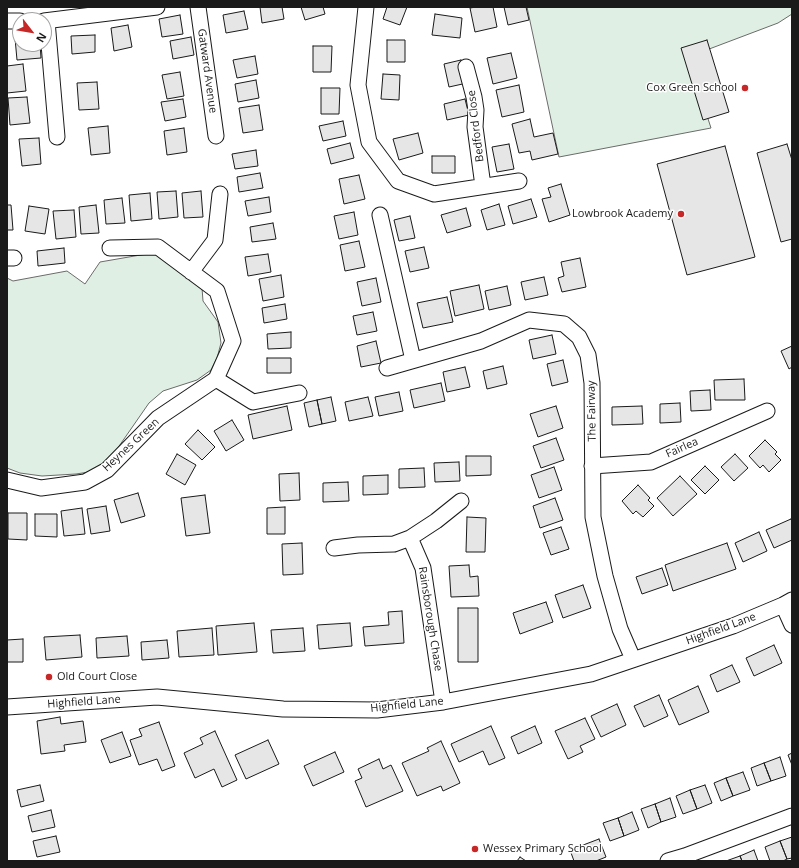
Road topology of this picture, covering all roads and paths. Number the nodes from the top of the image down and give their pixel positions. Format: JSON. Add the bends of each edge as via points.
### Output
{"nodes":[{"id":1,"x":157,"y":7,"type":"edge"},
{"id":2,"x":198,"y":7,"type":"edge"},
{"id":3,"x":366,"y":7,"type":"edge"},
{"id":4,"x":52,"y":20,"type":"edge"},
{"id":5,"x":48,"y":52,"type":"edge"},
{"id":6,"x":466,"y":67,"type":"dead end"},
{"id":7,"x":216,"y":136,"type":"dead end"},
{"id":8,"x":57,"y":137,"type":"dead end"},
{"id":9,"x":519,"y":181,"type":"dead end"},
{"id":10,"x":483,"y":186,"type":"junction"},
{"id":11,"x":220,"y":194,"type":"dead end"},
{"id":12,"x":380,"y":215,"type":"dead end"},
{"id":13,"x":110,"y":248,"type":"dead end"},
{"id":14,"x":191,"y":272,"type":"junction"},
{"id":15,"x":413,"y":360,"type":"junction"},
{"id":16,"x":387,"y":368,"type":"dead end"},
{"id":17,"x":216,"y":379,"type":"junction"},
{"id":18,"x":299,"y":393,"type":"dead end"},
{"id":19,"x":767,"y":411,"type":"dead end"},
{"id":20,"x":592,"y":466,"type":"junction"},
{"id":21,"x":7,"y":480,"type":"edge"},
{"id":22,"x":461,"y":501,"type":"dead end"},
{"id":23,"x":410,"y":538,"type":"junction"},
{"id":24,"x":334,"y":548,"type":"dead end"},
{"id":25,"x":787,"y":602,"type":"edge"},
{"id":26,"x":792,"y":625,"type":"edge"},
{"id":27,"x":633,"y":659,"type":"junction"},
{"id":28,"x":443,"y":702,"type":"junction"},
{"id":29,"x":7,"y":707,"type":"edge"},
{"id":30,"x":792,"y":816,"type":"edge"},
{"id":31,"x":668,"y":861,"type":"edge"}],
"edges":[{"from":1,"to":4,"type":"street"},
{"from":2,"to":7,"type":"street","name":"Gatward Avenue"},
{"from":3,"to":10,"type":"street","via":[[358,86],[369,142],[398,181],[434,194]]},
{"from":5,"to":8,"type":"street"},
{"from":6,"to":10,"type":"street","name":"Bedford Close","via":[[476,110],[475,127]]},
{"from":9,"to":10,"type":"street"},
{"from":11,"to":14,"type":"street","via":[[215,240]]},
{"from":12,"to":15,"type":"street"},
{"from":13,"to":14,"type":"street","via":[[158,247]]},
{"from":14,"to":17,"type":"street","via":[[217,291],[233,341]]},
{"from":15,"to":16,"type":"street","name":"The Fairway"},
{"from":15,"to":20,"type":"street","name":"The Fairway","via":[[481,342],[530,320],[564,324],[579,337],[588,355],[592,383]]},
{"from":17,"to":18,"type":"street","via":[[253,402]]},
{"from":17,"to":21,"type":"street","name":"Heynes Green","via":[[158,418],[107,470],[85,482],[41,488]]},
{"from":19,"to":20,"type":"street","name":"Fairlea","via":[[651,462]]},
{"from":20,"to":27,"type":"street","name":"The Fairway","via":[[594,517],[605,576],[620,629]]},
{"from":22,"to":23,"type":"street"},
{"from":23,"to":24,"type":"street","via":[[394,544]]},
{"from":23,"to":28,"type":"street","name":"Rainsborough Chase","via":[[423,568]]},
{"from":25,"to":26,"type":"street"},
{"from":25,"to":27,"type":"street","name":"Highfield Lane","via":[[733,626]]},
{"from":27,"to":28,"type":"street","name":"Highfield Lane","via":[[591,674]]},
{"from":28,"to":29,"type":"street","name":"Highfield Lane","via":[[377,710],[283,709],[157,697]]},
{"from":30,"to":31,"type":"street"}]}
